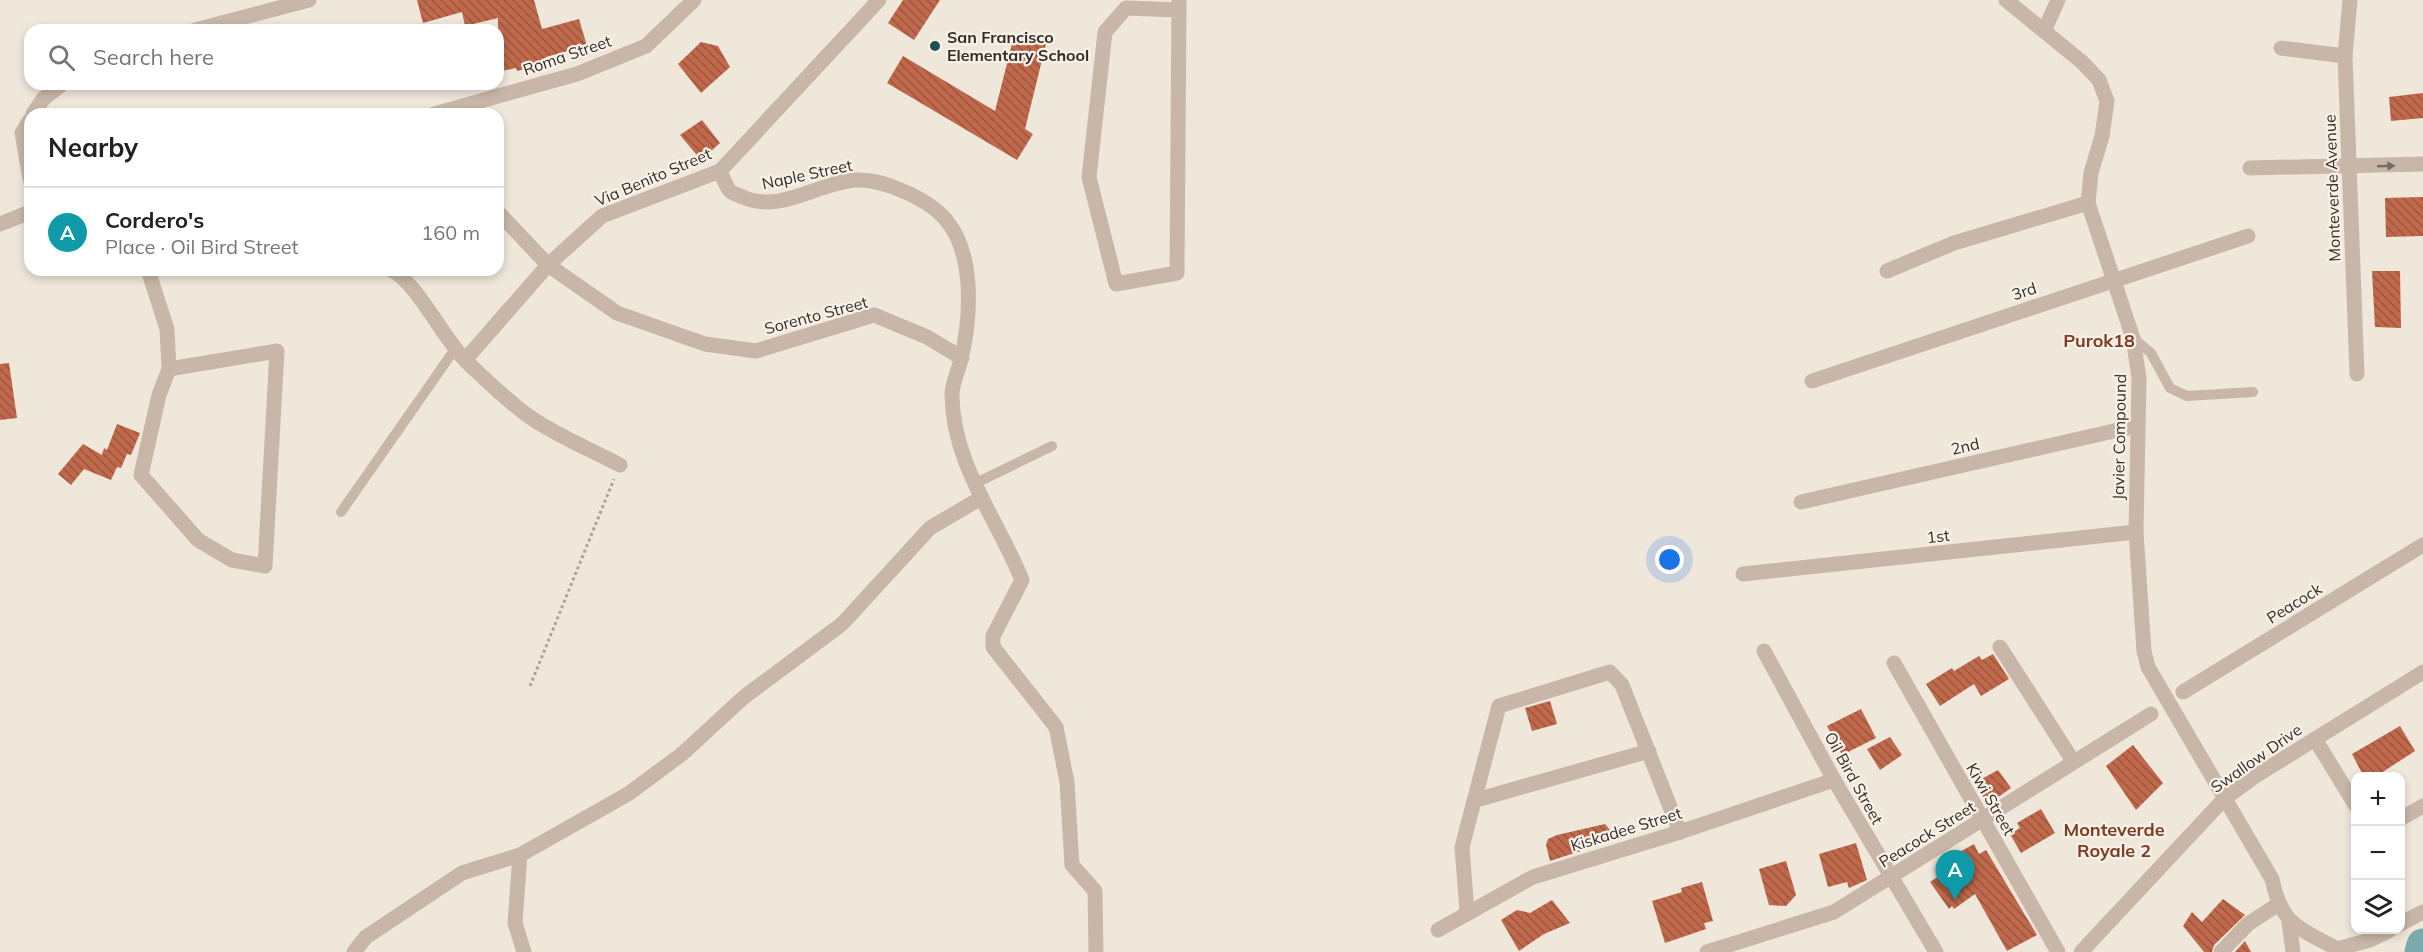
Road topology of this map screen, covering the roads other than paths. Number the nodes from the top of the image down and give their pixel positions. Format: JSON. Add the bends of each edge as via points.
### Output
{"nodes":[{"id":1,"x":309,"y":0,"type":"edge"},
{"id":2,"x":694,"y":0,"type":"edge"},
{"id":3,"x":879,"y":0,"type":"edge"},
{"id":4,"x":2007,"y":0,"type":"edge"},
{"id":5,"x":2058,"y":0,"type":"edge"},
{"id":6,"x":2350,"y":0,"type":"edge"},
{"id":7,"x":1178,"y":5,"type":"edge"},
{"id":8,"x":218,"y":24,"type":"edge"},
{"id":9,"x":2044,"y":31,"type":"junction"},
{"id":10,"x":2281,"y":48,"type":"dead end"},
{"id":11,"x":2346,"y":56,"type":"junction"},
{"id":12,"x":54,"y":90,"type":"edge"},
{"id":13,"x":37,"y":108,"type":"edge"},
{"id":14,"x":455,"y":108,"type":"edge"},
{"id":15,"x":24,"y":130,"type":"edge"},
{"id":16,"x":24,"y":144,"type":"edge"},
{"id":17,"x":2423,"y":164,"type":"edge"},
{"id":18,"x":2349,"y":167,"type":"junction"},
{"id":19,"x":2250,"y":168,"type":"dead end"},
{"id":20,"x":720,"y":171,"type":"junction"},
{"id":21,"x":2088,"y":203,"type":"junction"},
{"id":22,"x":24,"y":214,"type":"edge"},
{"id":23,"x":504,"y":218,"type":"edge"},
{"id":24,"x":0,"y":224,"type":"edge"},
{"id":25,"x":2248,"y":236,"type":"dead end"},
{"id":26,"x":548,"y":265,"type":"junction"},
{"id":27,"x":1887,"y":271,"type":"dead end"},
{"id":28,"x":150,"y":276,"type":"edge"},
{"id":29,"x":401,"y":276,"type":"edge"},
{"id":30,"x":2112,"y":281,"type":"junction"},
{"id":31,"x":2133,"y":338,"type":"junction"},
{"id":32,"x":460,"y":354,"type":"junction"},
{"id":33,"x":962,"y":358,"type":"junction"},
{"id":34,"x":169,"y":369,"type":"junction"},
{"id":35,"x":2357,"y":374,"type":"dead end"},
{"id":36,"x":1812,"y":381,"type":"dead end"},
{"id":37,"x":2253,"y":392,"type":"dead end"},
{"id":38,"x":2136,"y":426,"type":"junction"},
{"id":39,"x":1053,"y":446,"type":"dead end"},
{"id":40,"x":620,"y":465,"type":"road end"},
{"id":41,"x":978,"y":491,"type":"junction"},
{"id":42,"x":1801,"y":502,"type":"dead end"},
{"id":43,"x":341,"y":512,"type":"dead end"},
{"id":44,"x":2136,"y":532,"type":"junction"},
{"id":45,"x":2423,"y":545,"type":"edge"},
{"id":46,"x":1743,"y":574,"type":"dead end"},
{"id":47,"x":2000,"y":646,"type":"dead end"},
{"id":48,"x":1764,"y":651,"type":"dead end"},
{"id":49,"x":1894,"y":663,"type":"dead end"},
{"id":50,"x":2423,"y":672,"type":"edge"},
{"id":51,"x":2183,"y":692,"type":"dead end"},
{"id":52,"x":2151,"y":714,"type":"dead end"},
{"id":53,"x":2315,"y":739,"type":"junction"},
{"id":54,"x":1649,"y":751,"type":"junction"},
{"id":55,"x":2073,"y":761,"type":"junction"},
{"id":56,"x":1833,"y":780,"type":"junction"},
{"id":57,"x":2224,"y":799,"type":"junction"},
{"id":58,"x":2351,"y":799,"type":"edge"},
{"id":59,"x":1476,"y":800,"type":"junction"},
{"id":60,"x":2423,"y":806,"type":"edge"},
{"id":61,"x":2405,"y":816,"type":"edge"},
{"id":62,"x":1983,"y":820,"type":"junction"},
{"id":63,"x":1680,"y":832,"type":"junction"},
{"id":64,"x":520,"y":855,"type":"junction"},
{"id":65,"x":1890,"y":879,"type":"junction"},
{"id":66,"x":2277,"y":905,"type":"junction"},
{"id":67,"x":1467,"y":912,"type":"junction"},
{"id":68,"x":2423,"y":912,"type":"edge"},
{"id":69,"x":2405,"y":921,"type":"edge"},
{"id":70,"x":2289,"y":922,"type":"junction"},
{"id":71,"x":1438,"y":930,"type":"dead end"},
{"id":72,"x":2382,"y":934,"type":"edge"},
{"id":73,"x":354,"y":952,"type":"edge"},
{"id":74,"x":524,"y":952,"type":"edge"},
{"id":75,"x":1096,"y":952,"type":"edge"},
{"id":76,"x":1707,"y":952,"type":"edge"},
{"id":77,"x":1936,"y":952,"type":"edge"},
{"id":78,"x":2058,"y":952,"type":"edge"},
{"id":79,"x":2082,"y":952,"type":"edge"},
{"id":80,"x":2221,"y":952,"type":"edge"},
{"id":81,"x":2293,"y":952,"type":"edge"}],
"edges":[{"from":1,"to":8,"type":"street"},
{"from":2,"to":14,"type":"street","name":"Roma Street","via":[[646,46],[577,74]]},
{"from":3,"to":20,"type":"street","name":"Via Benito Street"},
{"from":4,"to":9,"type":"street","name":"Javier Compound"},
{"from":5,"to":9,"type":"street"},
{"from":6,"to":11,"type":"street","name":"Monteverde Avenue"},
{"from":7,"to":7,"type":"street","via":[[1177,273],[1116,284],[1089,177],[1105,32],[1126,8]]},
{"from":9,"to":21,"type":"street","name":"Javier Compound","via":[[2099,80],[2107,101]]},
{"from":10,"to":11,"type":"street"},
{"from":11,"to":18,"type":"street","name":"Monteverde Avenue"},
{"from":12,"to":13,"type":"street"},
{"from":15,"to":16,"type":"street"},
{"from":18,"to":17,"type":"street","one_way":true},
{"from":18,"to":19,"type":"street"},
{"from":18,"to":35,"type":"street","name":"Monteverde Avenue"},
{"from":20,"to":26,"type":"street","name":"Via Benito Street","via":[[602,216]]},
{"from":20,"to":33,"type":"street","name":"Naple Street","via":[[730,191],[755,202],[771,203],[856,180],[884,184],[910,194],[946,220],[968,261]]},
{"from":21,"to":27,"type":"street","via":[[1954,243]]},
{"from":21,"to":30,"type":"street","name":"Javier Compound"},
{"from":22,"to":24,"type":"street"},
{"from":23,"to":26,"type":"street","name":"Sorento Street"},
{"from":25,"to":30,"type":"street","name":"3rd"},
{"from":26,"to":32,"type":"street","name":"Via Benito Street"},
{"from":26,"to":33,"type":"street","name":"Sorento Street","via":[[617,313],[705,344],[756,351],[874,315],[927,337]]},
{"from":28,"to":34,"type":"street","via":[[167,329]]},
{"from":29,"to":32,"type":"street"},
{"from":30,"to":31,"type":"street","name":"Javier Compound"},
{"from":30,"to":36,"type":"street","name":"3rd"},
{"from":31,"to":37,"type":"lane","via":[[2151,353],[2170,388],[2187,396]]},
{"from":31,"to":38,"type":"street","name":"Javier Compound","via":[[2139,378]]},
{"from":32,"to":40,"type":"street","via":[[501,395],[531,418]]},
{"from":32,"to":43,"type":"lane"},
{"from":33,"to":41,"type":"street","name":"Naple Street","via":[[951,393],[959,441]]},
{"from":34,"to":34,"type":"street","via":[[159,395],[141,475],[198,540],[232,560],[265,566],[278,351]]},
{"from":38,"to":42,"type":"street","name":"2nd"},
{"from":38,"to":44,"type":"street","name":"Javier Compound"},
{"from":39,"to":41,"type":"lane"},
{"from":41,"to":64,"type":"street","via":[[930,528],[842,624],[744,697],[682,754],[628,795]]},
{"from":41,"to":75,"type":"street","name":"Naple Street","via":[[1022,579],[993,636],[993,647],[1056,727],[1067,782],[1072,866],[1095,891]]},
{"from":44,"to":46,"type":"street","name":"1st"},
{"from":44,"to":57,"type":"street","name":"Javier Compound","via":[[2148,667]]},
{"from":45,"to":51,"type":"street","name":"Peacock"},
{"from":47,"to":55,"type":"street"},
{"from":48,"to":56,"type":"street","name":"Oil Bird Street"},
{"from":49,"to":62,"type":"street","name":"Kiwi Street"},
{"from":50,"to":53,"type":"street","name":"Swallow Drive"},
{"from":52,"to":55,"type":"street","name":"Peacock Street"},
{"from":53,"to":57,"type":"street","name":"Swallow Drive"},
{"from":53,"to":58,"type":"street"},
{"from":54,"to":59,"type":"street"},
{"from":54,"to":59,"type":"street","via":[[1622,685],[1610,672],[1499,705]]},
{"from":54,"to":63,"type":"street"},
{"from":55,"to":62,"type":"street","name":"Peacock Street"},
{"from":56,"to":63,"type":"street","name":"Kiskadee Street"},
{"from":56,"to":65,"type":"street","name":"Oil Bird Street"},
{"from":57,"to":66,"type":"street","name":"Javier Compound","via":[[2272,879]]},
{"from":57,"to":79,"type":"street","name":"Swallow Drive"},
{"from":59,"to":67,"type":"street","via":[[1462,847]]},
{"from":60,"to":61,"type":"street"},
{"from":62,"to":65,"type":"street","name":"Peacock Street"},
{"from":62,"to":78,"type":"street","name":"Kiwi Street"},
{"from":63,"to":67,"type":"street","name":"Kiskadee Street","via":[[1533,877]]},
{"from":64,"to":73,"type":"street","via":[[462,873],[366,937]]},
{"from":64,"to":74,"type":"street","via":[[515,923]]},
{"from":65,"to":76,"type":"street","name":"Peacock Street","via":[[1834,912]]},
{"from":65,"to":77,"type":"street","name":"Oil Bird Street"},
{"from":66,"to":70,"type":"street"},
{"from":66,"to":80,"type":"street","via":[[2248,924]]},
{"from":67,"to":71,"type":"street","name":"Kiskadee Street"},
{"from":68,"to":69,"type":"street"},
{"from":70,"to":72,"type":"street","via":[[2337,949]]},
{"from":70,"to":81,"type":"street"}]}
